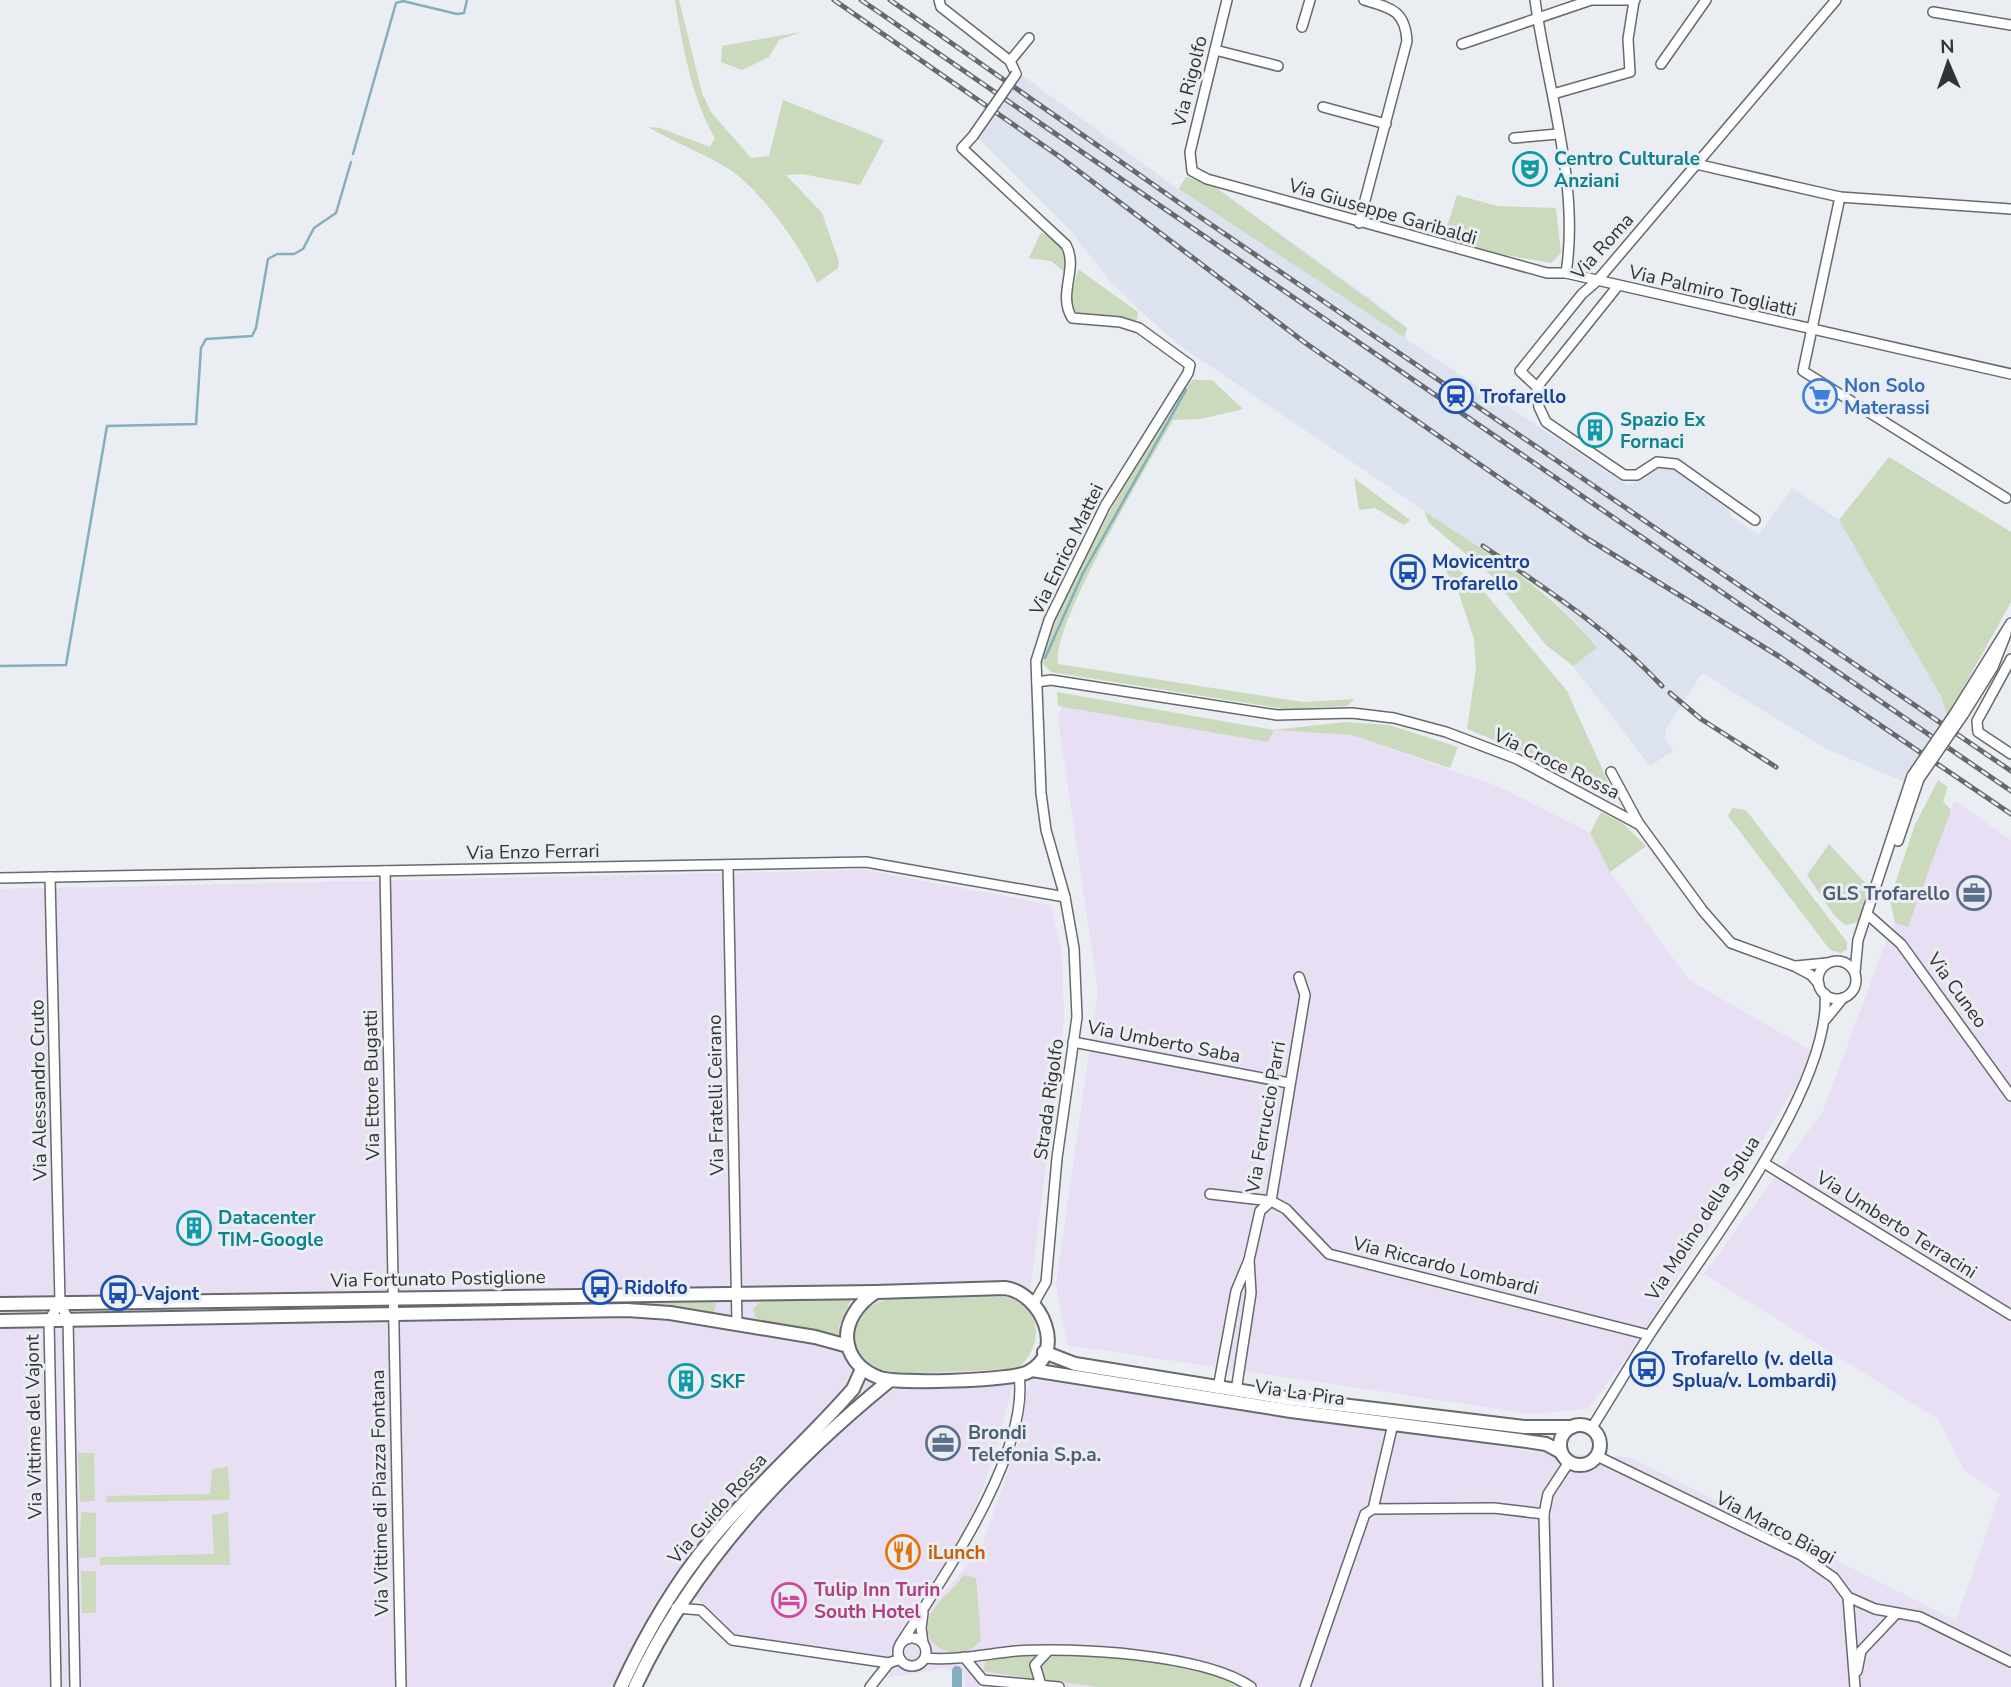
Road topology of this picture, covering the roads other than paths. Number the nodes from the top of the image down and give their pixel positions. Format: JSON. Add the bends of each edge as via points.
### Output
{"nodes":[{"id":1,"x":939,"y":0,"type":"edge"},
{"id":2,"x":1227,"y":0,"type":"edge"},
{"id":3,"x":1310,"y":0,"type":"edge"},
{"id":4,"x":1364,"y":0,"type":"edge"},
{"id":5,"x":1535,"y":0,"type":"edge"},
{"id":6,"x":1635,"y":0,"type":"edge"},
{"id":7,"x":1706,"y":0,"type":"edge"},
{"id":8,"x":1836,"y":0,"type":"edge"},
{"id":9,"x":1933,"y":12,"type":"dead end"},
{"id":10,"x":1538,"y":18,"type":"junction"},
{"id":11,"x":2011,"y":25,"type":"edge"},
{"id":12,"x":1302,"y":27,"type":"dead end"},
{"id":13,"x":1029,"y":38,"type":"dead end"},
{"id":14,"x":1462,"y":44,"type":"dead end"},
{"id":15,"x":1215,"y":50,"type":"junction"},
{"id":16,"x":1010,"y":61,"type":"junction"},
{"id":17,"x":1661,"y":64,"type":"dead end"},
{"id":18,"x":1278,"y":66,"type":"dead end"},
{"id":19,"x":1553,"y":94,"type":"junction"},
{"id":20,"x":1323,"y":107,"type":"dead end"},
{"id":21,"x":1386,"y":124,"type":"junction"},
{"id":22,"x":1559,"y":134,"type":"junction"},
{"id":23,"x":1514,"y":138,"type":"dead end"},
{"id":24,"x":1696,"y":164,"type":"junction"},
{"id":25,"x":1192,"y":171,"type":"joint"},
{"id":26,"x":1840,"y":197,"type":"junction"},
{"id":27,"x":2011,"y":209,"type":"edge"},
{"id":28,"x":1359,"y":223,"type":"junction"},
{"id":29,"x":1566,"y":273,"type":"junction"},
{"id":30,"x":1597,"y":281,"type":"junction"},
{"id":31,"x":1617,"y":287,"type":"junction"},
{"id":32,"x":1812,"y":330,"type":"junction"},
{"id":33,"x":2011,"y":374,"type":"edge"},
{"id":34,"x":1537,"y":387,"type":"junction"},
{"id":35,"x":2006,"y":498,"type":"dead end"},
{"id":36,"x":1755,"y":520,"type":"dead end"},
{"id":37,"x":2009,"y":626,"type":"edge"},
{"id":38,"x":2011,"y":659,"type":"edge"},
{"id":39,"x":1037,"y":682,"type":"junction"},
{"id":40,"x":2011,"y":754,"type":"edge"},
{"id":41,"x":1611,"y":772,"type":"dead end"},
{"id":42,"x":1640,"y":825,"type":"junction"},
{"id":43,"x":728,"y":865,"type":"junction"},
{"id":44,"x":385,"y":871,"type":"junction"},
{"id":45,"x":50,"y":877,"type":"junction"},
{"id":46,"x":0,"y":878,"type":"edge"},
{"id":47,"x":1065,"y":897,"type":"junction"},
{"id":48,"x":1867,"y":914,"type":"junction"},
{"id":49,"x":1858,"y":940,"type":"junction"},
{"id":50,"x":1840,"y":961,"type":"junction"},
{"id":51,"x":1829,"y":963,"type":"junction"},
{"id":52,"x":1794,"y":966,"type":"junction"},
{"id":53,"x":1855,"y":972,"type":"junction"},
{"id":54,"x":1299,"y":977,"type":"dead end"},
{"id":55,"x":1819,"y":984,"type":"junction"},
{"id":56,"x":1825,"y":994,"type":"junction"},
{"id":57,"x":1843,"y":998,"type":"junction"},
{"id":58,"x":1826,"y":1019,"type":"junction"},
{"id":59,"x":1073,"y":1042,"type":"junction"},
{"id":60,"x":1289,"y":1083,"type":"junction"},
{"id":61,"x":2011,"y":1096,"type":"edge"},
{"id":62,"x":1764,"y":1163,"type":"junction"},
{"id":63,"x":1210,"y":1194,"type":"dead end"},
{"id":64,"x":1270,"y":1201,"type":"junction"},
{"id":65,"x":1249,"y":1260,"type":"junction"},
{"id":66,"x":876,"y":1292,"type":"junction"},
{"id":67,"x":736,"y":1293,"type":"junction"},
{"id":68,"x":599,"y":1294,"type":"junction"},
{"id":69,"x":392,"y":1297,"type":"junction"},
{"id":70,"x":60,"y":1303,"type":"junction"},
{"id":71,"x":1034,"y":1303,"type":"junction"},
{"id":72,"x":0,"y":1304,"type":"edge"},
{"id":73,"x":601,"y":1311,"type":"junction"},
{"id":74,"x":393,"y":1314,"type":"junction"},
{"id":75,"x":2011,"y":1315,"type":"edge"},
{"id":76,"x":68,"y":1319,"type":"junction"},
{"id":77,"x":48,"y":1320,"type":"junction"},
{"id":78,"x":0,"y":1321,"type":"edge"},
{"id":79,"x":737,"y":1324,"type":"junction"},
{"id":80,"x":1230,"y":1325,"type":"junction"},
{"id":81,"x":1246,"y":1327,"type":"junction"},
{"id":82,"x":1649,"y":1335,"type":"junction"},
{"id":83,"x":848,"y":1346,"type":"junction"},
{"id":84,"x":1044,"y":1352,"type":"junction"},
{"id":85,"x":862,"y":1369,"type":"junction"},
{"id":86,"x":1032,"y":1370,"type":"junction"},
{"id":87,"x":1019,"y":1375,"type":"junction"},
{"id":88,"x":889,"y":1381,"type":"junction"},
{"id":89,"x":1218,"y":1388,"type":"junction"},
{"id":90,"x":1236,"y":1391,"type":"junction"},
{"id":91,"x":1392,"y":1424,"type":"junction"},
{"id":92,"x":1572,"y":1427,"type":"junction"},
{"id":93,"x":1591,"y":1429,"type":"junction"},
{"id":94,"x":1597,"y":1456,"type":"junction"},
{"id":95,"x":1565,"y":1457,"type":"junction"},
{"id":96,"x":52,"y":1477,"type":"junction"},
{"id":97,"x":71,"y":1477,"type":"junction"},
{"id":98,"x":1373,"y":1509,"type":"junction"},
{"id":99,"x":1544,"y":1514,"type":"junction"},
{"id":100,"x":1848,"y":1597,"type":"junction"},
{"id":101,"x":926,"y":1604,"type":"junction"},
{"id":102,"x":676,"y":1608,"type":"junction"},
{"id":103,"x":1896,"y":1614,"type":"junction"},
{"id":104,"x":901,"y":1643,"type":"junction"},
{"id":105,"x":923,"y":1643,"type":"junction"},
{"id":106,"x":1048,"y":1651,"type":"junction"},
{"id":107,"x":964,"y":1657,"type":"junction"},
{"id":108,"x":925,"y":1658,"type":"junction"},
{"id":109,"x":900,"y":1659,"type":"junction"},
{"id":110,"x":2011,"y":1662,"type":"edge"},
{"id":111,"x":889,"y":1663,"type":"junction"},
{"id":112,"x":1855,"y":1683,"type":"edge"},
{"id":113,"x":981,"y":1684,"type":"edge"},
{"id":114,"x":1041,"y":1685,"type":"junction"},
{"id":115,"x":56,"y":1687,"type":"edge"},
{"id":116,"x":75,"y":1687,"type":"edge"},
{"id":117,"x":401,"y":1687,"type":"edge"},
{"id":118,"x":621,"y":1687,"type":"edge"},
{"id":119,"x":635,"y":1687,"type":"edge"},
{"id":120,"x":870,"y":1687,"type":"edge"},
{"id":121,"x":1059,"y":1687,"type":"edge"},
{"id":122,"x":1251,"y":1687,"type":"edge"},
{"id":123,"x":1305,"y":1687,"type":"edge"},
{"id":124,"x":1548,"y":1687,"type":"edge"}],
"edges":[{"from":1,"to":16,"type":"street"},
{"from":2,"to":15,"type":"street","name":"Via Rigolfo"},
{"from":3,"to":12,"type":"street"},
{"from":4,"to":21,"type":"street","via":[[1389,7],[1406,24],[1407,41]]},
{"from":5,"to":10,"type":"street"},
{"from":6,"to":10,"type":"street","via":[[1591,0]]},
{"from":6,"to":19,"type":"street","via":[[1628,38],[1630,72]]},
{"from":7,"to":17,"type":"street"},
{"from":8,"to":24,"type":"street","name":"Via Roma"},
{"from":9,"to":11,"type":"street"},
{"from":10,"to":14,"type":"street"},
{"from":10,"to":19,"type":"street"},
{"from":13,"to":16,"type":"street"},
{"from":15,"to":18,"type":"street"},
{"from":15,"to":25,"type":"street","name":"Via Rigolfo","via":[[1190,152]]},
{"from":16,"to":39,"type":"street","name":"Via Enrico Mattei","bridge":true,"via":[[1016,74],[962,148],[1066,245],[1072,264],[1066,308],[1072,318],[1139,328],[1190,365],[1080,555],[1049,620],[1036,661]]},
{"from":19,"to":22,"type":"street"},
{"from":20,"to":21,"type":"street"},
{"from":21,"to":28,"type":"street"},
{"from":22,"to":23,"type":"street"},
{"from":22,"to":29,"type":"street","via":[[1570,249]]},
{"from":24,"to":26,"type":"street"},
{"from":24,"to":30,"type":"street","name":"Via Roma"},
{"from":25,"to":28,"type":"street","name":"Via Giuseppe Garibaldi"},
{"from":26,"to":27,"type":"street"},
{"from":26,"to":32,"type":"street"},
{"from":28,"to":29,"type":"street","name":"Via Giuseppe Garibaldi","via":[[1535,270]]},
{"from":29,"to":30,"type":"street","name":"Via Palmiro Togliatti"},
{"from":30,"to":31,"type":"street","name":"Via Palmiro Togliatti"},
{"from":30,"to":34,"type":"street","name":"Via Roma","via":[[1520,371]]},
{"from":31,"to":32,"type":"street","name":"Via Palmiro Togliatti"},
{"from":31,"to":34,"type":"street","name":"Via Roma"},
{"from":32,"to":33,"type":"street","name":"Via Palmiro Togliatti"},
{"from":32,"to":35,"type":"street","name":"Via Palmiro Togliatti","via":[[1803,371]]},
{"from":34,"to":36,"type":"street","via":[[1546,422],[1624,475],[1637,475],[1657,462],[1676,464]]},
{"from":37,"to":48,"type":"street","bridge":true,"via":[[1916,778]]},
{"from":38,"to":40,"type":"street","via":[[1977,721],[1978,732]]},
{"from":39,"to":42,"type":"street","name":"Via Croce Rossa","via":[[1051,680],[1277,715],[1352,713],[1394,718],[1517,759]]},
{"from":39,"to":47,"type":"street","name":"Via Enrico Mattei","via":[[1041,793]]},
{"from":41,"to":42,"type":"street"},
{"from":42,"to":52,"type":"street","name":"Via Croce Rossa","via":[[1731,943]]},
{"from":43,"to":44,"type":"street","name":"Via Enzo Ferrari"},
{"from":43,"to":47,"type":"street","name":"Via Enzo Ferrari","via":[[866,862]]},
{"from":43,"to":67,"type":"street","name":"Via Fratelli Ceirano"},
{"from":44,"to":45,"type":"street","name":"Via Enzo Ferrari"},
{"from":44,"to":69,"type":"street","name":"Via Ettore Bugatti"},
{"from":45,"to":46,"type":"street","name":"Via Enzo Ferrari"},
{"from":45,"to":70,"type":"street","name":"Via Alessandro Cruto"},
{"from":47,"to":59,"type":"street","name":"Strada Rigolfo","via":[[1074,948],[1077,1017]]},
{"from":48,"to":49,"type":"street"},
{"from":48,"to":61,"type":"street","name":"Via Cuneo","via":[[1902,944]]},
{"from":49,"to":50,"type":"street"},
{"from":49,"to":53,"type":"street"},
{"from":50,"to":51,"type":"street"},
{"from":50,"to":53,"type":"street"},
{"from":51,"to":52,"type":"street","name":"Via Croce Rossa"},
{"from":51,"to":55,"type":"street","via":[[1820,971]]},
{"from":52,"to":55,"type":"street","name":"Via Croce Rossa"},
{"from":53,"to":57,"type":"street","via":[[1856,985]]},
{"from":54,"to":60,"type":"street","name":"Via Ferruccio Parri","via":[[1305,995]]},
{"from":55,"to":56,"type":"street"},
{"from":56,"to":57,"type":"street"},
{"from":56,"to":58,"type":"street","name":"Via Molino della Splua"},
{"from":57,"to":58,"type":"street","name":"Via Molino della Splua"},
{"from":58,"to":62,"type":"street","name":"Via Molino della Splua","via":[[1797,1099]]},
{"from":59,"to":60,"type":"street","name":"Via Umberto Saba"},
{"from":59,"to":71,"type":"street","name":"Strada Rigolfo","via":[[1046,1282]]},
{"from":60,"to":64,"type":"street","name":"Via Ferruccio Parri"},
{"from":62,"to":75,"type":"street","name":"Via Umberto Terracini"},
{"from":62,"to":82,"type":"street","name":"Via Molino della Splua"},
{"from":63,"to":64,"type":"street","name":"Via Riccardo Lombardi"},
{"from":64,"to":65,"type":"street","name":"Via Ferruccio Parri","via":[[1260,1211]]},
{"from":64,"to":82,"type":"street","name":"Via Riccardo Lombardi","via":[[1286,1209],[1329,1254]]},
{"from":65,"to":80,"type":"street","via":[[1236,1291]]},
{"from":65,"to":81,"type":"street"},
{"from":66,"to":67,"type":"street","name":"Via Fortunato Postiglione"},
{"from":66,"to":71,"type":"street","name":"Via Fortunato Postiglione","via":[[1005,1288],[1023,1293]]},
{"from":66,"to":83,"type":"street","via":[[860,1304],[852,1319]]},
{"from":67,"to":68,"type":"street","name":"Via Fortunato Postiglione"},
{"from":67,"to":79,"type":"street","name":"Via Fratelli Ceirano"},
{"from":68,"to":69,"type":"street","name":"Via Fortunato Postiglione"},
{"from":68,"to":73,"type":"street"},
{"from":69,"to":70,"type":"street","name":"Via Fortunato Postiglione"},
{"from":69,"to":74,"type":"street","name":"Via Vittime di Piazza Fontana"},
{"from":70,"to":72,"type":"street","name":"Via Fortunato Postiglione"},
{"from":70,"to":76,"type":"street","name":"Via Vittime del Vajont"},
{"from":70,"to":77,"type":"street","name":"Via Vittime del Vajont"},
{"from":71,"to":84,"type":"street","via":[[1045,1320]]},
{"from":73,"to":74,"type":"street","name":"Via Fortunato Postiglione"},
{"from":73,"to":79,"type":"street","name":"Via Fortunato Postiglione","via":[[670,1314]]},
{"from":74,"to":76,"type":"street","name":"Via Fortunato Postiglione"},
{"from":74,"to":117,"type":"street","name":"Via Vittime di Piazza Fontana"},
{"from":76,"to":77,"type":"street","name":"Via Fortunato Postiglione"},
{"from":76,"to":97,"type":"street","name":"Via Vittime del Vajont"},
{"from":77,"to":78,"type":"street","name":"Via Fortunato Postiglione"},
{"from":77,"to":96,"type":"street","name":"Via Vittime del Vajont"},
{"from":79,"to":83,"type":"street","name":"Via Fortunato Postiglione"},
{"from":80,"to":81,"type":"street"},
{"from":80,"to":89,"type":"street"},
{"from":81,"to":90,"type":"street"},
{"from":82,"to":93,"type":"street","name":"Via Molino della Splua"},
{"from":83,"to":85,"type":"street"},
{"from":84,"to":86,"type":"street"},
{"from":84,"to":89,"type":"street","name":"Via La Pira","via":[[1075,1364]]},
{"from":85,"to":88,"type":"street"},
{"from":85,"to":118,"type":"street","name":"Via Guido Rossa","via":[[853,1389],[728,1520],[682,1577]]},
{"from":86,"to":87,"type":"street"},
{"from":86,"to":91,"type":"street","name":"Via La Pira"},
{"from":87,"to":88,"type":"street"},
{"from":87,"to":101,"type":"street","via":[[1020,1399],[999,1468],[972,1532]]},
{"from":88,"to":102,"type":"street","name":"Via Guido Rossa","via":[[827,1436],[737,1528]]},
{"from":89,"to":90,"type":"street","name":"Via La Pira"},
{"from":90,"to":92,"type":"street","name":"Via La Pira","via":[[1524,1427]]},
{"from":91,"to":95,"type":"street","name":"Via La Pira","via":[[1546,1444]]},
{"from":91,"to":98,"type":"street"},
{"from":92,"to":93,"type":"street"},
{"from":92,"to":95,"type":"street","via":[[1563,1434]]},
{"from":93,"to":94,"type":"street","via":[[1600,1445]]},
{"from":94,"to":95,"type":"street","via":[[1587,1464]]},
{"from":94,"to":100,"type":"street","name":"Via Marco Biagi","via":[[1801,1555],[1834,1578]]},
{"from":95,"to":99,"type":"street"},
{"from":96,"to":97,"type":"street"},
{"from":96,"to":115,"type":"street","name":"Via Vittime del Vajont"},
{"from":97,"to":116,"type":"street","name":"Via Vittime del Vajont"},
{"from":98,"to":99,"type":"street","via":[[1494,1508]]},
{"from":98,"to":123,"type":"street","via":[[1360,1521]]},
{"from":99,"to":124,"type":"street"},
{"from":100,"to":103,"type":"street","name":"Via Marco Biagi"},
{"from":100,"to":112,"type":"street"},
{"from":101,"to":104,"type":"street"},
{"from":101,"to":105,"type":"street"},
{"from":102,"to":111,"type":"street","via":[[701,1610],[732,1640]]},
{"from":102,"to":119,"type":"street","name":"Via Guido Rossa"},
{"from":103,"to":110,"type":"street","name":"Via Marco Biagi","via":[[1920,1617]]},
{"from":103,"to":112,"type":"street","via":[[1861,1651]]},
{"from":104,"to":105,"type":"street","via":[[912,1638]]},
{"from":104,"to":109,"type":"street"},
{"from":105,"to":108,"type":"street"},
{"from":106,"to":107,"type":"street"},
{"from":106,"to":114,"type":"street","via":[[1035,1665]]},
{"from":106,"to":122,"type":"street","via":[[1112,1653],[1208,1668],[1226,1672]]},
{"from":107,"to":108,"type":"street"},
{"from":107,"to":113,"type":"street"},
{"from":108,"to":109,"type":"street","via":[[915,1666]]},
{"from":109,"to":111,"type":"street"},
{"from":111,"to":120,"type":"street"},
{"from":113,"to":114,"type":"street"},
{"from":114,"to":121,"type":"street"}]}
